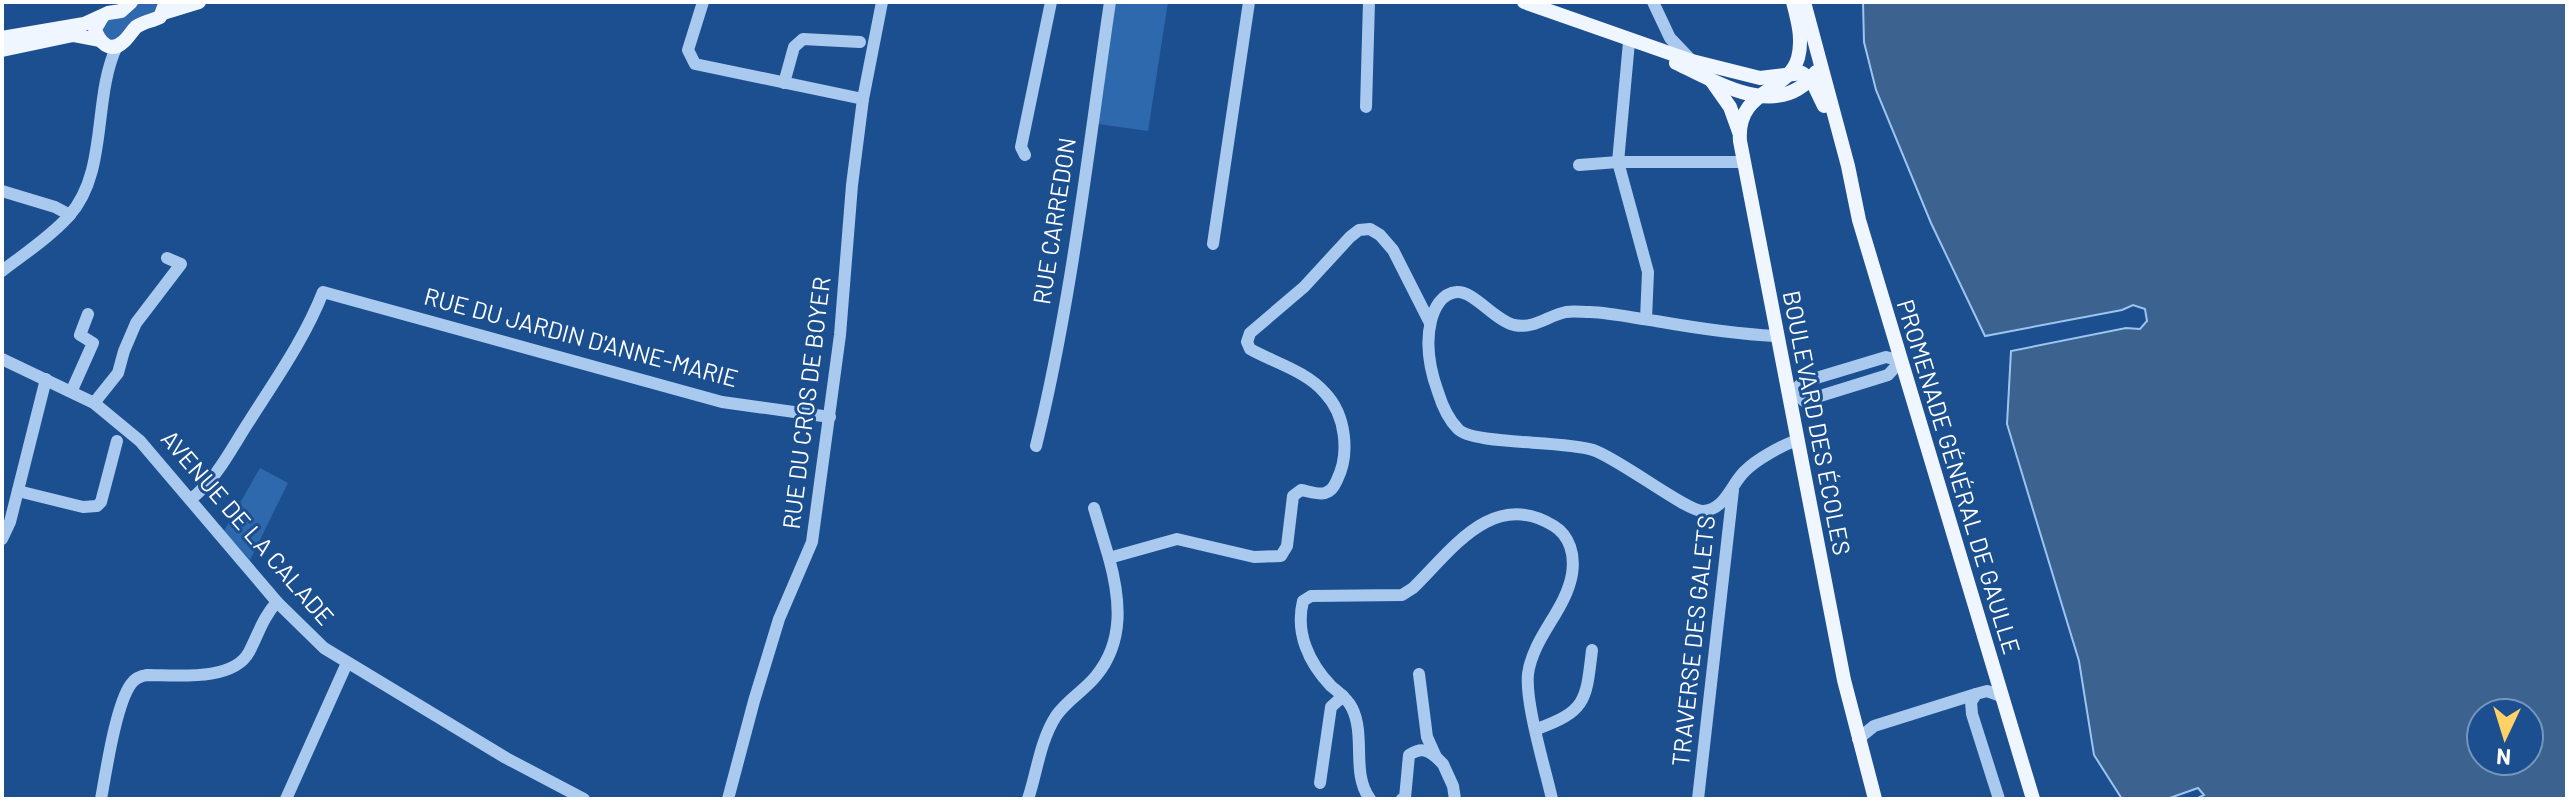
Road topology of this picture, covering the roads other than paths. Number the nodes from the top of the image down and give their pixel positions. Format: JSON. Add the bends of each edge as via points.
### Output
{"nodes":[{"id":1,"x":131,"y":2,"type":"edge"},
{"id":2,"x":199,"y":2,"type":"edge"},
{"id":3,"x":703,"y":2,"type":"edge"},
{"id":4,"x":882,"y":2,"type":"edge"},
{"id":5,"x":1051,"y":2,"type":"edge"},
{"id":6,"x":1110,"y":2,"type":"edge"},
{"id":7,"x":1249,"y":2,"type":"edge"},
{"id":8,"x":1369,"y":2,"type":"edge"},
{"id":9,"x":1524,"y":2,"type":"edge"},
{"id":10,"x":1653,"y":2,"type":"edge"},
{"id":11,"x":1793,"y":2,"type":"edge"},
{"id":12,"x":1804,"y":2,"type":"edge"},
{"id":13,"x":165,"y":7,"type":"edge"},
{"id":14,"x":102,"y":17,"type":"junction"},
{"id":15,"x":1611,"y":33,"type":"junction"},
{"id":16,"x":2,"y":38,"type":"edge"},
{"id":17,"x":1670,"y":38,"type":"junction"},
{"id":18,"x":860,"y":42,"type":"dead end"},
{"id":19,"x":1629,"y":42,"type":"junction"},
{"id":20,"x":106,"y":43,"type":"junction"},
{"id":21,"x":1657,"y":49,"type":"junction"},
{"id":22,"x":2,"y":50,"type":"edge"},
{"id":23,"x":1692,"y":61,"type":"junction"},
{"id":24,"x":1821,"y":66,"type":"junction"},
{"id":25,"x":1789,"y":72,"type":"junction"},
{"id":26,"x":1711,"y":79,"type":"junction"},
{"id":27,"x":1811,"y":79,"type":"junction"},
{"id":28,"x":784,"y":83,"type":"junction"},
{"id":29,"x":1756,"y":98,"type":"junction"},
{"id":30,"x":863,"y":99,"type":"junction"},
{"id":31,"x":1366,"y":107,"type":"dead end"},
{"id":32,"x":1739,"y":132,"type":"junction"},
{"id":33,"x":1025,"y":155,"type":"dead end"},
{"id":34,"x":1618,"y":162,"type":"junction"},
{"id":35,"x":1743,"y":162,"type":"junction"},
{"id":36,"x":1579,"y":165,"type":"dead end"},
{"id":37,"x":1848,"y":166,"type":"junction"},
{"id":38,"x":2,"y":191,"type":"edge"},
{"id":39,"x":70,"y":215,"type":"junction"},
{"id":40,"x":1213,"y":244,"type":"dead end"},
{"id":41,"x":167,"y":258,"type":"dead end"},
{"id":42,"x":2,"y":271,"type":"edge"},
{"id":43,"x":87,"y":316,"type":"dead end"},
{"id":44,"x":1646,"y":319,"type":"junction"},
{"id":45,"x":1430,"y":323,"type":"junction"},
{"id":46,"x":1775,"y":336,"type":"junction"},
{"id":47,"x":2,"y":359,"type":"edge"},
{"id":48,"x":1901,"y":361,"type":"junction"},
{"id":49,"x":46,"y":379,"type":"junction"},
{"id":50,"x":72,"y":390,"type":"junction"},
{"id":51,"x":1793,"y":396,"type":"junction"},
{"id":52,"x":94,"y":403,"type":"junction"},
{"id":53,"x":830,"y":417,"type":"junction"},
{"id":54,"x":1797,"y":440,"type":"junction"},
{"id":55,"x":117,"y":441,"type":"dead end"},
{"id":56,"x":1036,"y":446,"type":"dead end"},
{"id":57,"x":1733,"y":487,"type":"junction"},
{"id":58,"x":18,"y":491,"type":"junction"},
{"id":59,"x":191,"y":499,"type":"junction"},
{"id":60,"x":1094,"y":508,"type":"dead end"},
{"id":61,"x":2,"y":539,"type":"edge"},
{"id":62,"x":1109,"y":558,"type":"junction"},
{"id":63,"x":277,"y":602,"type":"junction"},
{"id":64,"x":1592,"y":650,"type":"dead end"},
{"id":65,"x":347,"y":663,"type":"junction"},
{"id":66,"x":1419,"y":674,"type":"dead end"},
{"id":67,"x":1976,"y":694,"type":"junction"},
{"id":68,"x":1343,"y":696,"type":"junction"},
{"id":69,"x":2001,"y":696,"type":"junction"},
{"id":70,"x":1537,"y":729,"type":"junction"},
{"id":71,"x":1858,"y":739,"type":"junction"},
{"id":72,"x":1436,"y":757,"type":"junction"},
{"id":73,"x":1320,"y":783,"type":"dead end"},
{"id":74,"x":101,"y":799,"type":"edge"},
{"id":75,"x":286,"y":799,"type":"edge"},
{"id":76,"x":584,"y":799,"type":"edge"},
{"id":77,"x":728,"y":799,"type":"edge"},
{"id":78,"x":1028,"y":799,"type":"edge"},
{"id":79,"x":1370,"y":799,"type":"edge"},
{"id":80,"x":1402,"y":799,"type":"edge"},
{"id":81,"x":1455,"y":799,"type":"edge"},
{"id":82,"x":1552,"y":799,"type":"edge"},
{"id":83,"x":1698,"y":799,"type":"edge"},
{"id":84,"x":1875,"y":799,"type":"edge"},
{"id":85,"x":1999,"y":799,"type":"edge"},
{"id":86,"x":2033,"y":799,"type":"edge"}],
"edges":[{"from":1,"to":14,"type":"main road"},
{"from":2,"to":13,"type":"main road"},
{"from":3,"to":28,"type":"street","via":[[688,50],[695,64]]},
{"from":4,"to":30,"type":"street","name":"RUE DU CROS DE BOYER"},
{"from":5,"to":33,"type":"street","via":[[1021,147]]},
{"from":6,"to":56,"type":"street","name":"RUE CARREDON","via":[[1067,291]]},
{"from":7,"to":40,"type":"street"},
{"from":8,"to":31,"type":"street"},
{"from":9,"to":15,"type":"main road"},
{"from":10,"to":17,"type":"street"},
{"from":11,"to":25,"type":"main road","via":[[1801,38],[1798,59]]},
{"from":12,"to":24,"type":"main road","name":"PROMENADE GÉNÉRAL DE GAULLE"},
{"from":13,"to":20,"type":"main road","via":[[122,43]]},
{"from":14,"to":16,"type":"main road"},
{"from":14,"to":20,"type":"main road","via":[[95,29]]},
{"from":15,"to":19,"type":"main road"},
{"from":15,"to":21,"type":"main road"},
{"from":17,"to":21,"type":"street"},
{"from":17,"to":23,"type":"street"},
{"from":18,"to":28,"type":"street","via":[[803,39],[794,47]]},
{"from":19,"to":26,"type":"main road"},
{"from":19,"to":34,"type":"street"},
{"from":20,"to":22,"type":"main road","via":[[73,35]]},
{"from":20,"to":39,"type":"street","via":[[108,74],[89,178]]},
{"from":21,"to":23,"type":"main road"},
{"from":23,"to":25,"type":"main road","via":[[1760,78]]},
{"from":24,"to":27,"type":"main road"},
{"from":24,"to":37,"type":"main road","name":"PROMENADE GÉNÉRAL DE GAULLE"},
{"from":25,"to":27,"type":"main road"},
{"from":25,"to":29,"type":"main road"},
{"from":26,"to":29,"type":"main road"},
{"from":26,"to":32,"type":"main road","name":"BOULEVARD DES ÉCOLES"},
{"from":27,"to":29,"type":"main road","via":[[1784,95]]},
{"from":27,"to":37,"type":"main road","name":"PROMENADE GÉNÉRAL DE GAULLE"},
{"from":28,"to":30,"type":"street"},
{"from":29,"to":32,"type":"main road"},
{"from":30,"to":53,"type":"street","name":"RUE DU CROS DE BOYER"},
{"from":32,"to":35,"type":"main road","name":"BOULEVARD DES ÉCOLES"},
{"from":34,"to":35,"type":"street"},
{"from":34,"to":36,"type":"street"},
{"from":34,"to":44,"type":"street","via":[[1648,272]]},
{"from":35,"to":46,"type":"main road","name":"BOULEVARD DES ÉCOLES"},
{"from":37,"to":48,"type":"main road","name":"PROMENADE GÉNÉRAL DE GAULLE"},
{"from":38,"to":39,"type":"street"},
{"from":39,"to":42,"type":"street"},
{"from":41,"to":52,"type":"street","via":[[181,264],[175,276],[136,323],[118,373]]},
{"from":43,"to":50,"type":"street","via":[[80,335],[93,343]]},
{"from":44,"to":45,"type":"street","via":[[1566,312],[1536,325],[1515,325],[1456,292],[1435,307]]},
{"from":44,"to":46,"type":"street"},
{"from":45,"to":57,"type":"street","via":[[1434,382],[1443,407],[1465,434],[1593,450],[1699,511],[1720,504]]},
{"from":45,"to":62,"type":"street","via":[[1393,250],[1370,229],[1359,230],[1250,333],[1247,342],[1250,349],[1318,385],[1329,396],[1343,434],[1345,457],[1332,489],[1322,495],[1301,490],[1293,496],[1281,556],[1254,557],[1177,539]]},
{"from":46,"to":51,"type":"main road","name":"BOULEVARD DES ÉCOLES"},
{"from":47,"to":49,"type":"street","name":"AVENUE DE LA CALADE"},
{"from":48,"to":51,"type":"street","via":[[1886,357],[1803,382]]},
{"from":48,"to":69,"type":"main road","name":"PROMENADE GÉNÉRAL DE GAULLE"},
{"from":49,"to":50,"type":"street","name":"AVENUE DE LA CALADE"},
{"from":49,"to":58,"type":"street"},
{"from":50,"to":52,"type":"street","name":"AVENUE DE LA CALADE"},
{"from":51,"to":54,"type":"main road","name":"BOULEVARD DES ÉCOLES"},
{"from":52,"to":59,"type":"street","name":"AVENUE DE LA CALADE","via":[[140,441]]},
{"from":53,"to":59,"type":"street","name":"RUE DU JARDIN D'ANNE-MARIE","via":[[722,402],[323,292],[253,416],[210,481]]},
{"from":53,"to":77,"type":"street","name":"RUE DU CROS DE BOYER","via":[[812,542],[779,619]]},
{"from":54,"to":57,"type":"street","via":[[1746,470]]},
{"from":54,"to":71,"type":"main road","name":"BOULEVARD DES ÉCOLES"},
{"from":55,"to":58,"type":"street","via":[[97,506]]},
{"from":57,"to":83,"type":"street","name":"TRAVERSE DES GALETS"},
{"from":58,"to":61,"type":"street"},
{"from":59,"to":63,"type":"street","name":"AVENUE DE LA CALADE"},
{"from":60,"to":62,"type":"street"},
{"from":62,"to":78,"type":"street","via":[[1120,604],[1115,637],[1094,679],[1056,717]]},
{"from":63,"to":65,"type":"street","name":"AVENUE DE LA CALADE"},
{"from":63,"to":74,"type":"street","via":[[247,657],[231,667],[200,675],[139,676],[132,682]]},
{"from":64,"to":70,"type":"street","via":[[1581,703],[1571,715]]},
{"from":65,"to":75,"type":"street"},
{"from":65,"to":76,"type":"street","name":"AVENUE DE LA CALADE"},
{"from":66,"to":72,"type":"street","via":[[1424,721]]},
{"from":67,"to":69,"type":"street"},
{"from":67,"to":71,"type":"street","via":[[1874,726]]},
{"from":67,"to":85,"type":"street","via":[[1972,714]]},
{"from":68,"to":70,"type":"street","via":[[1305,647],[1303,601],[1311,596],[1402,595],[1489,518],[1529,516],[1563,532],[1572,551],[1568,590],[1533,654],[1528,675]]},
{"from":68,"to":73,"type":"street","via":[[1331,707]]},
{"from":68,"to":79,"type":"street","via":[[1357,721],[1362,779]]},
{"from":69,"to":86,"type":"main road","name":"PROMENADE GÉNÉRAL DE GAULLE"},
{"from":70,"to":82,"type":"street"},
{"from":71,"to":84,"type":"main road","name":"BOULEVARD DES ÉCOLES"},
{"from":72,"to":80,"type":"street","via":[[1418,749],[1409,755]]},
{"from":72,"to":81,"type":"street"}]}
